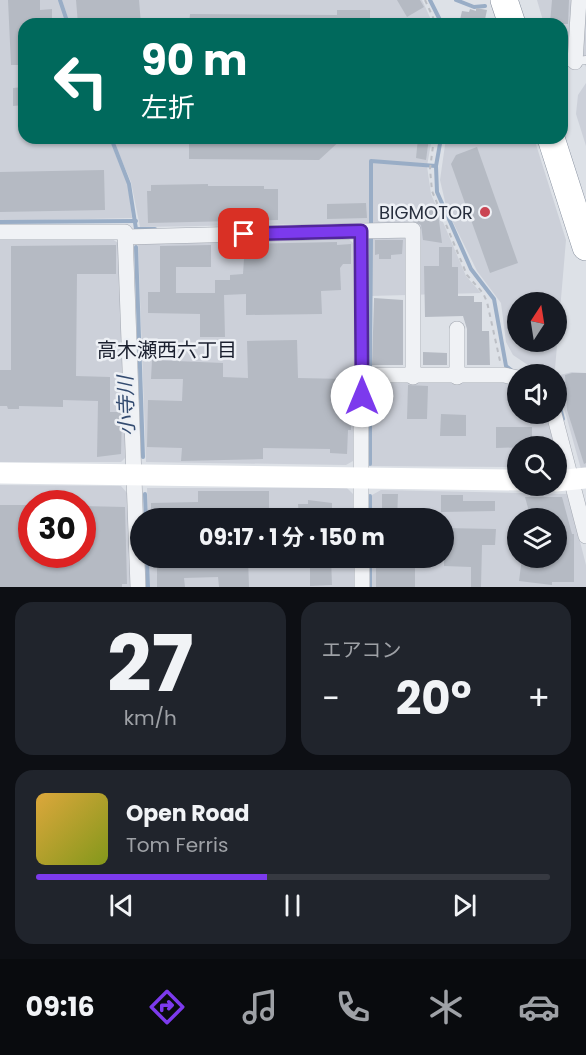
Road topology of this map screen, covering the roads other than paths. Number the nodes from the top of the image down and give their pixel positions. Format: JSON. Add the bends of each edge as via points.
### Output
{"nodes":[{"id":1,"x":504,"y":0,"type":"edge"},
{"id":2,"x":523,"y":0,"type":"edge"},
{"id":3,"x":579,"y":7,"type":"edge"},
{"id":4,"x":510,"y":18,"type":"edge"},
{"id":5,"x":529,"y":18,"type":"edge"},
{"id":6,"x":574,"y":62,"type":"edge"},
{"id":7,"x":568,"y":138,"type":"edge"},
{"id":8,"x":553,"y":144,"type":"edge"},
{"id":9,"x":586,"y":193,"type":"edge"},
{"id":10,"x":368,"y":231,"type":"junction"},
{"id":11,"x":0,"y":232,"type":"edge"},
{"id":12,"x":126,"y":237,"type":"junction"},
{"id":13,"x":586,"y":247,"type":"edge"},
{"id":14,"x":458,"y":329,"type":"dead end"},
{"id":15,"x":367,"y":375,"type":"junction"},
{"id":16,"x":413,"y":377,"type":"junction"},
{"id":17,"x":458,"y":377,"type":"junction"},
{"id":18,"x":507,"y":377,"type":"edge"},
{"id":19,"x":557,"y":424,"type":"edge"},
{"id":20,"x":0,"y":473,"type":"edge"},
{"id":21,"x":134,"y":475,"type":"junction"},
{"id":22,"x":361,"y":478,"type":"junction"},
{"id":23,"x":507,"y":480,"type":"edge"},
{"id":24,"x":571,"y":480,"type":"edge"},
{"id":25,"x":361,"y":508,"type":"edge"},
{"id":26,"x":586,"y":536,"type":"edge"},
{"id":27,"x":362,"y":568,"type":"edge"},
{"id":28,"x":138,"y":587,"type":"edge"},
{"id":29,"x":362,"y":587,"type":"edge"}],
"edges":[{"from":1,"to":4,"type":"highway"},
{"from":2,"to":5,"type":"highway"},
{"from":3,"to":6,"type":"street"},
{"from":7,"to":9,"type":"highway"},
{"from":8,"to":13,"type":"highway"},
{"from":10,"to":12,"type":"street"},
{"from":10,"to":15,"type":"street"},
{"from":10,"to":16,"type":"street","via":[[413,230]]},
{"from":11,"to":12,"type":"street","via":[[125,232]]},
{"from":12,"to":21,"type":"street"},
{"from":14,"to":17,"type":"street"},
{"from":15,"to":16,"type":"street"},
{"from":15,"to":22,"type":"street"},
{"from":16,"to":17,"type":"street"},
{"from":17,"to":18,"type":"street"},
{"from":19,"to":24,"type":"street"},
{"from":20,"to":21,"type":"street"},
{"from":21,"to":22,"type":"street"},
{"from":21,"to":28,"type":"street"},
{"from":22,"to":23,"type":"street"},
{"from":22,"to":25,"type":"street"},
{"from":24,"to":26,"type":"street"},
{"from":27,"to":29,"type":"street"}]}
